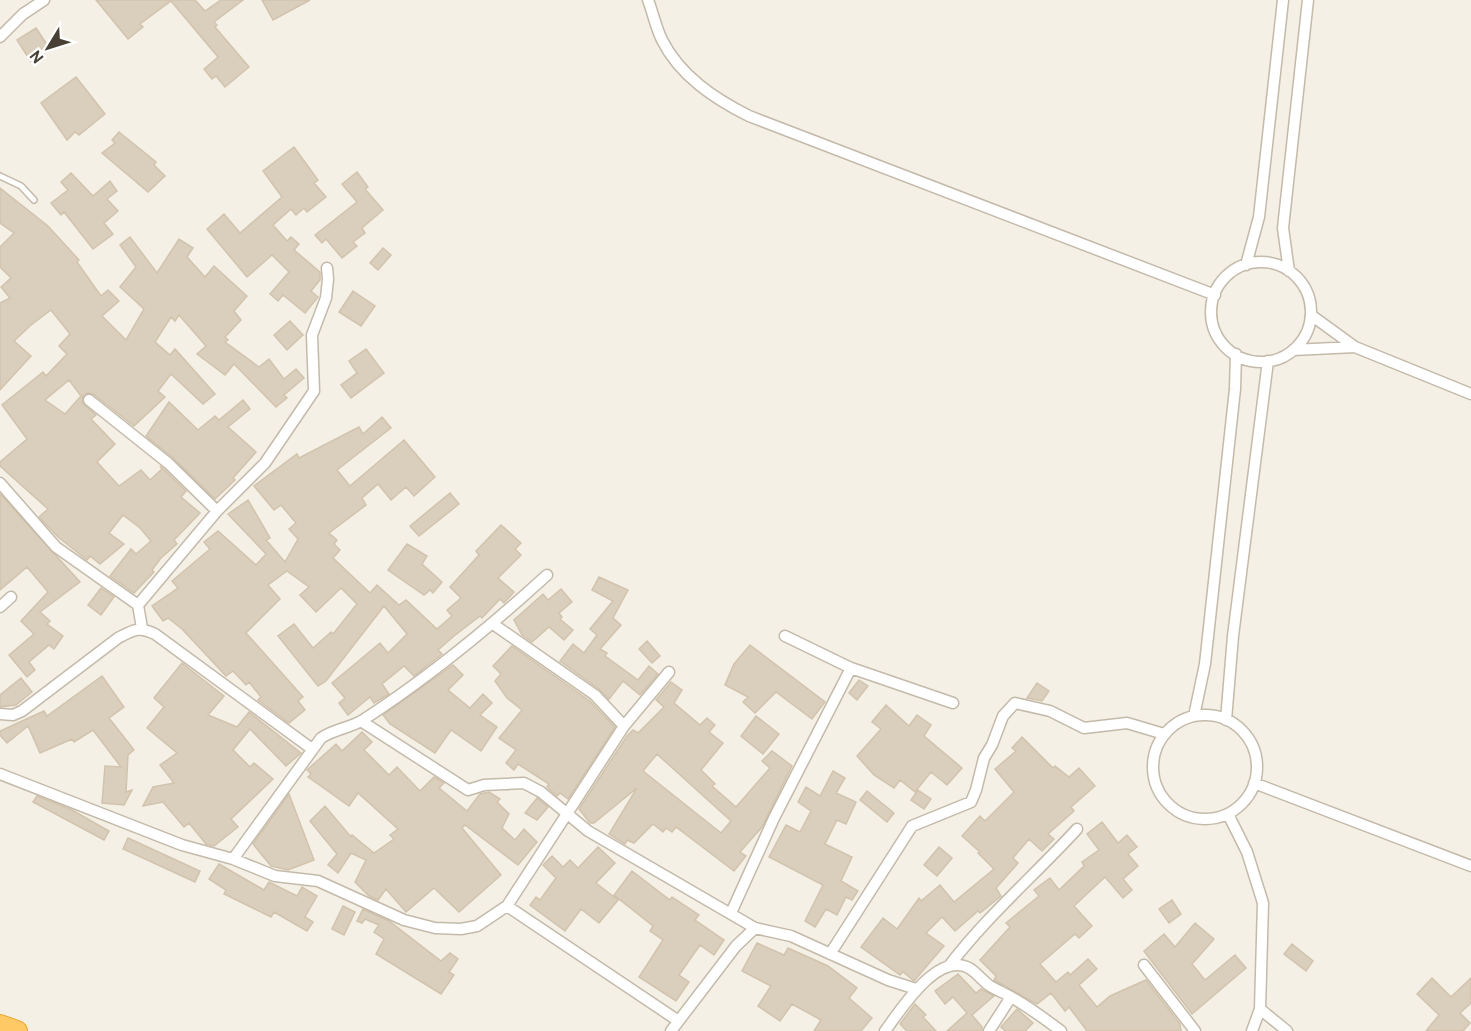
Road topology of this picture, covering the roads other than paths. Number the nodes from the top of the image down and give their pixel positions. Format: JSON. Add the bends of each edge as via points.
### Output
{"nodes":[{"id":1,"x":44,"y":0,"type":"edge"},
{"id":2,"x":648,"y":0,"type":"edge"},
{"id":3,"x":1283,"y":0,"type":"edge"},
{"id":4,"x":1308,"y":0,"type":"edge"},
{"id":5,"x":0,"y":37,"type":"edge"},
{"id":6,"x":0,"y":176,"type":"edge"},
{"id":7,"x":34,"y":200,"type":"dead end"},
{"id":8,"x":1246,"y":265,"type":"junction"},
{"id":9,"x":327,"y":268,"type":"dead end"},
{"id":10,"x":1289,"y":271,"type":"junction"},
{"id":11,"x":1215,"y":295,"type":"junction"},
{"id":12,"x":1311,"y":315,"type":"junction"},
{"id":13,"x":1355,"y":347,"type":"junction"},
{"id":14,"x":1293,"y":350,"type":"junction"},
{"id":15,"x":1236,"y":354,"type":"junction"},
{"id":16,"x":1268,"y":361,"type":"junction"},
{"id":17,"x":1471,"y":394,"type":"edge"},
{"id":18,"x":89,"y":400,"type":"dead end"},
{"id":19,"x":0,"y":483,"type":"edge"},
{"id":20,"x":217,"y":511,"type":"junction"},
{"id":21,"x":547,"y":575,"type":"dead end"},
{"id":22,"x":11,"y":597,"type":"dead end"},
{"id":23,"x":138,"y":605,"type":"junction"},
{"id":24,"x":0,"y":607,"type":"edge"},
{"id":25,"x":493,"y":624,"type":"junction"},
{"id":26,"x":142,"y":628,"type":"junction"},
{"id":27,"x":785,"y":636,"type":"dead end"},
{"id":28,"x":851,"y":668,"type":"junction"},
{"id":29,"x":669,"y":672,"type":"dead end"},
{"id":30,"x":953,"y":703,"type":"dead end"},
{"id":31,"x":0,"y":714,"type":"edge"},
{"id":32,"x":1194,"y":716,"type":"junction"},
{"id":33,"x":1226,"y":720,"type":"junction"},
{"id":34,"x":361,"y":721,"type":"junction"},
{"id":35,"x":624,"y":726,"type":"junction"},
{"id":36,"x":1164,"y":734,"type":"junction"},
{"id":37,"x":312,"y":749,"type":"junction"},
{"id":38,"x":0,"y":774,"type":"edge"},
{"id":39,"x":1254,"y":783,"type":"junction"},
{"id":40,"x":570,"y":814,"type":"junction"},
{"id":41,"x":1228,"y":814,"type":"junction"},
{"id":42,"x":1077,"y":829,"type":"dead end"},
{"id":43,"x":233,"y":859,"type":"junction"},
{"id":44,"x":1471,"y":866,"type":"edge"},
{"id":45,"x":507,"y":906,"type":"junction"},
{"id":46,"x":731,"y":914,"type":"junction"},
{"id":47,"x":755,"y":928,"type":"junction"},
{"id":48,"x":830,"y":954,"type":"junction"},
{"id":49,"x":1144,"y":965,"type":"dead end"},
{"id":50,"x":949,"y":966,"type":"junction"},
{"id":51,"x":916,"y":989,"type":"junction"},
{"id":52,"x":1011,"y":997,"type":"junction"},
{"id":53,"x":1260,"y":1009,"type":"junction"},
{"id":54,"x":677,"y":1020,"type":"junction"},
{"id":55,"x":0,"y":1025,"type":"edge"},
{"id":56,"x":17,"y":1031,"type":"edge"},
{"id":57,"x":671,"y":1031,"type":"edge"},
{"id":58,"x":885,"y":1031,"type":"edge"},
{"id":59,"x":989,"y":1031,"type":"edge"},
{"id":60,"x":1061,"y":1031,"type":"edge"},
{"id":61,"x":1195,"y":1031,"type":"edge"},
{"id":62,"x":1252,"y":1031,"type":"edge"},
{"id":63,"x":1287,"y":1031,"type":"edge"}],
"edges":[{"from":1,"to":5,"type":"street"},
{"from":2,"to":11,"type":"street","via":[[663,40],[697,84],[720,102],[760,121]]},
{"from":3,"to":8,"type":"street","via":[[1259,217]]},
{"from":4,"to":10,"type":"street","via":[[1282,228]]},
{"from":6,"to":7,"type":"lane","via":[[21,186]]},
{"from":8,"to":10,"type":"street","via":[[1274,264]]},
{"from":8,"to":11,"type":"street","via":[[1227,276]]},
{"from":9,"to":20,"type":"street","via":[[326,298],[312,335],[314,391],[265,463]]},
{"from":10,"to":12,"type":"street","via":[[1302,283]]},
{"from":11,"to":15,"type":"street","via":[[1213,322],[1218,337]]},
{"from":12,"to":13,"type":"street"},
{"from":12,"to":14,"type":"street","via":[[1308,330]]},
{"from":13,"to":14,"type":"street"},
{"from":13,"to":17,"type":"street"},
{"from":14,"to":16,"type":"street"},
{"from":15,"to":16,"type":"street","via":[[1258,362]]},
{"from":15,"to":32,"type":"street","via":[[1205,664]]},
{"from":16,"to":33,"type":"street"},
{"from":18,"to":20,"type":"street","via":[[168,463]]},
{"from":19,"to":23,"type":"street","via":[[63,553]]},
{"from":20,"to":23,"type":"street"},
{"from":21,"to":25,"type":"street"},
{"from":22,"to":24,"type":"street"},
{"from":23,"to":26,"type":"street"},
{"from":25,"to":34,"type":"street"},
{"from":25,"to":35,"type":"street","via":[[595,695]]},
{"from":26,"to":31,"type":"street","via":[[118,638],[22,711],[13,716]]},
{"from":26,"to":37,"type":"street"},
{"from":27,"to":28,"type":"street"},
{"from":28,"to":30,"type":"street"},
{"from":28,"to":46,"type":"street","via":[[778,808]]},
{"from":29,"to":35,"type":"street"},
{"from":32,"to":33,"type":"street"},
{"from":32,"to":36,"type":"street"},
{"from":33,"to":39,"type":"street","via":[[1251,742],[1256,758]]},
{"from":34,"to":37,"type":"street","via":[[329,733]]},
{"from":34,"to":40,"type":"street","via":[[468,790],[524,783]]},
{"from":35,"to":40,"type":"street"},
{"from":36,"to":41,"type":"street","via":[[1153,767],[1164,800],[1178,812],[1194,818],[1212,819]]},
{"from":36,"to":48,"type":"street","via":[[1127,723],[1084,728],[1050,711],[1015,703],[1003,716],[984,758],[971,802],[912,826]]},
{"from":37,"to":43,"type":"street"},
{"from":38,"to":43,"type":"street","via":[[182,845]]},
{"from":39,"to":41,"type":"street","via":[[1242,804]]},
{"from":39,"to":44,"type":"street"},
{"from":40,"to":45,"type":"street"},
{"from":40,"to":46,"type":"street","via":[[588,831]]},
{"from":41,"to":53,"type":"street","via":[[1247,852],[1263,903]]},
{"from":42,"to":50,"type":"street","via":[[978,930]]},
{"from":43,"to":45,"type":"street","via":[[275,876],[318,881],[404,920],[435,928],[477,926]]},
{"from":45,"to":54,"type":"street"},
{"from":46,"to":47,"type":"street"},
{"from":47,"to":48,"type":"street","via":[[791,936]]},
{"from":47,"to":54,"type":"street"},
{"from":48,"to":51,"type":"street"},
{"from":49,"to":61,"type":"street"},
{"from":50,"to":51,"type":"street"},
{"from":50,"to":52,"type":"street","via":[[969,968]]},
{"from":51,"to":58,"type":"street"},
{"from":52,"to":59,"type":"street"},
{"from":52,"to":60,"type":"street"},
{"from":53,"to":62,"type":"street"},
{"from":53,"to":63,"type":"street"},
{"from":54,"to":57,"type":"street"},
{"from":55,"to":56,"type":"highway"}]}
